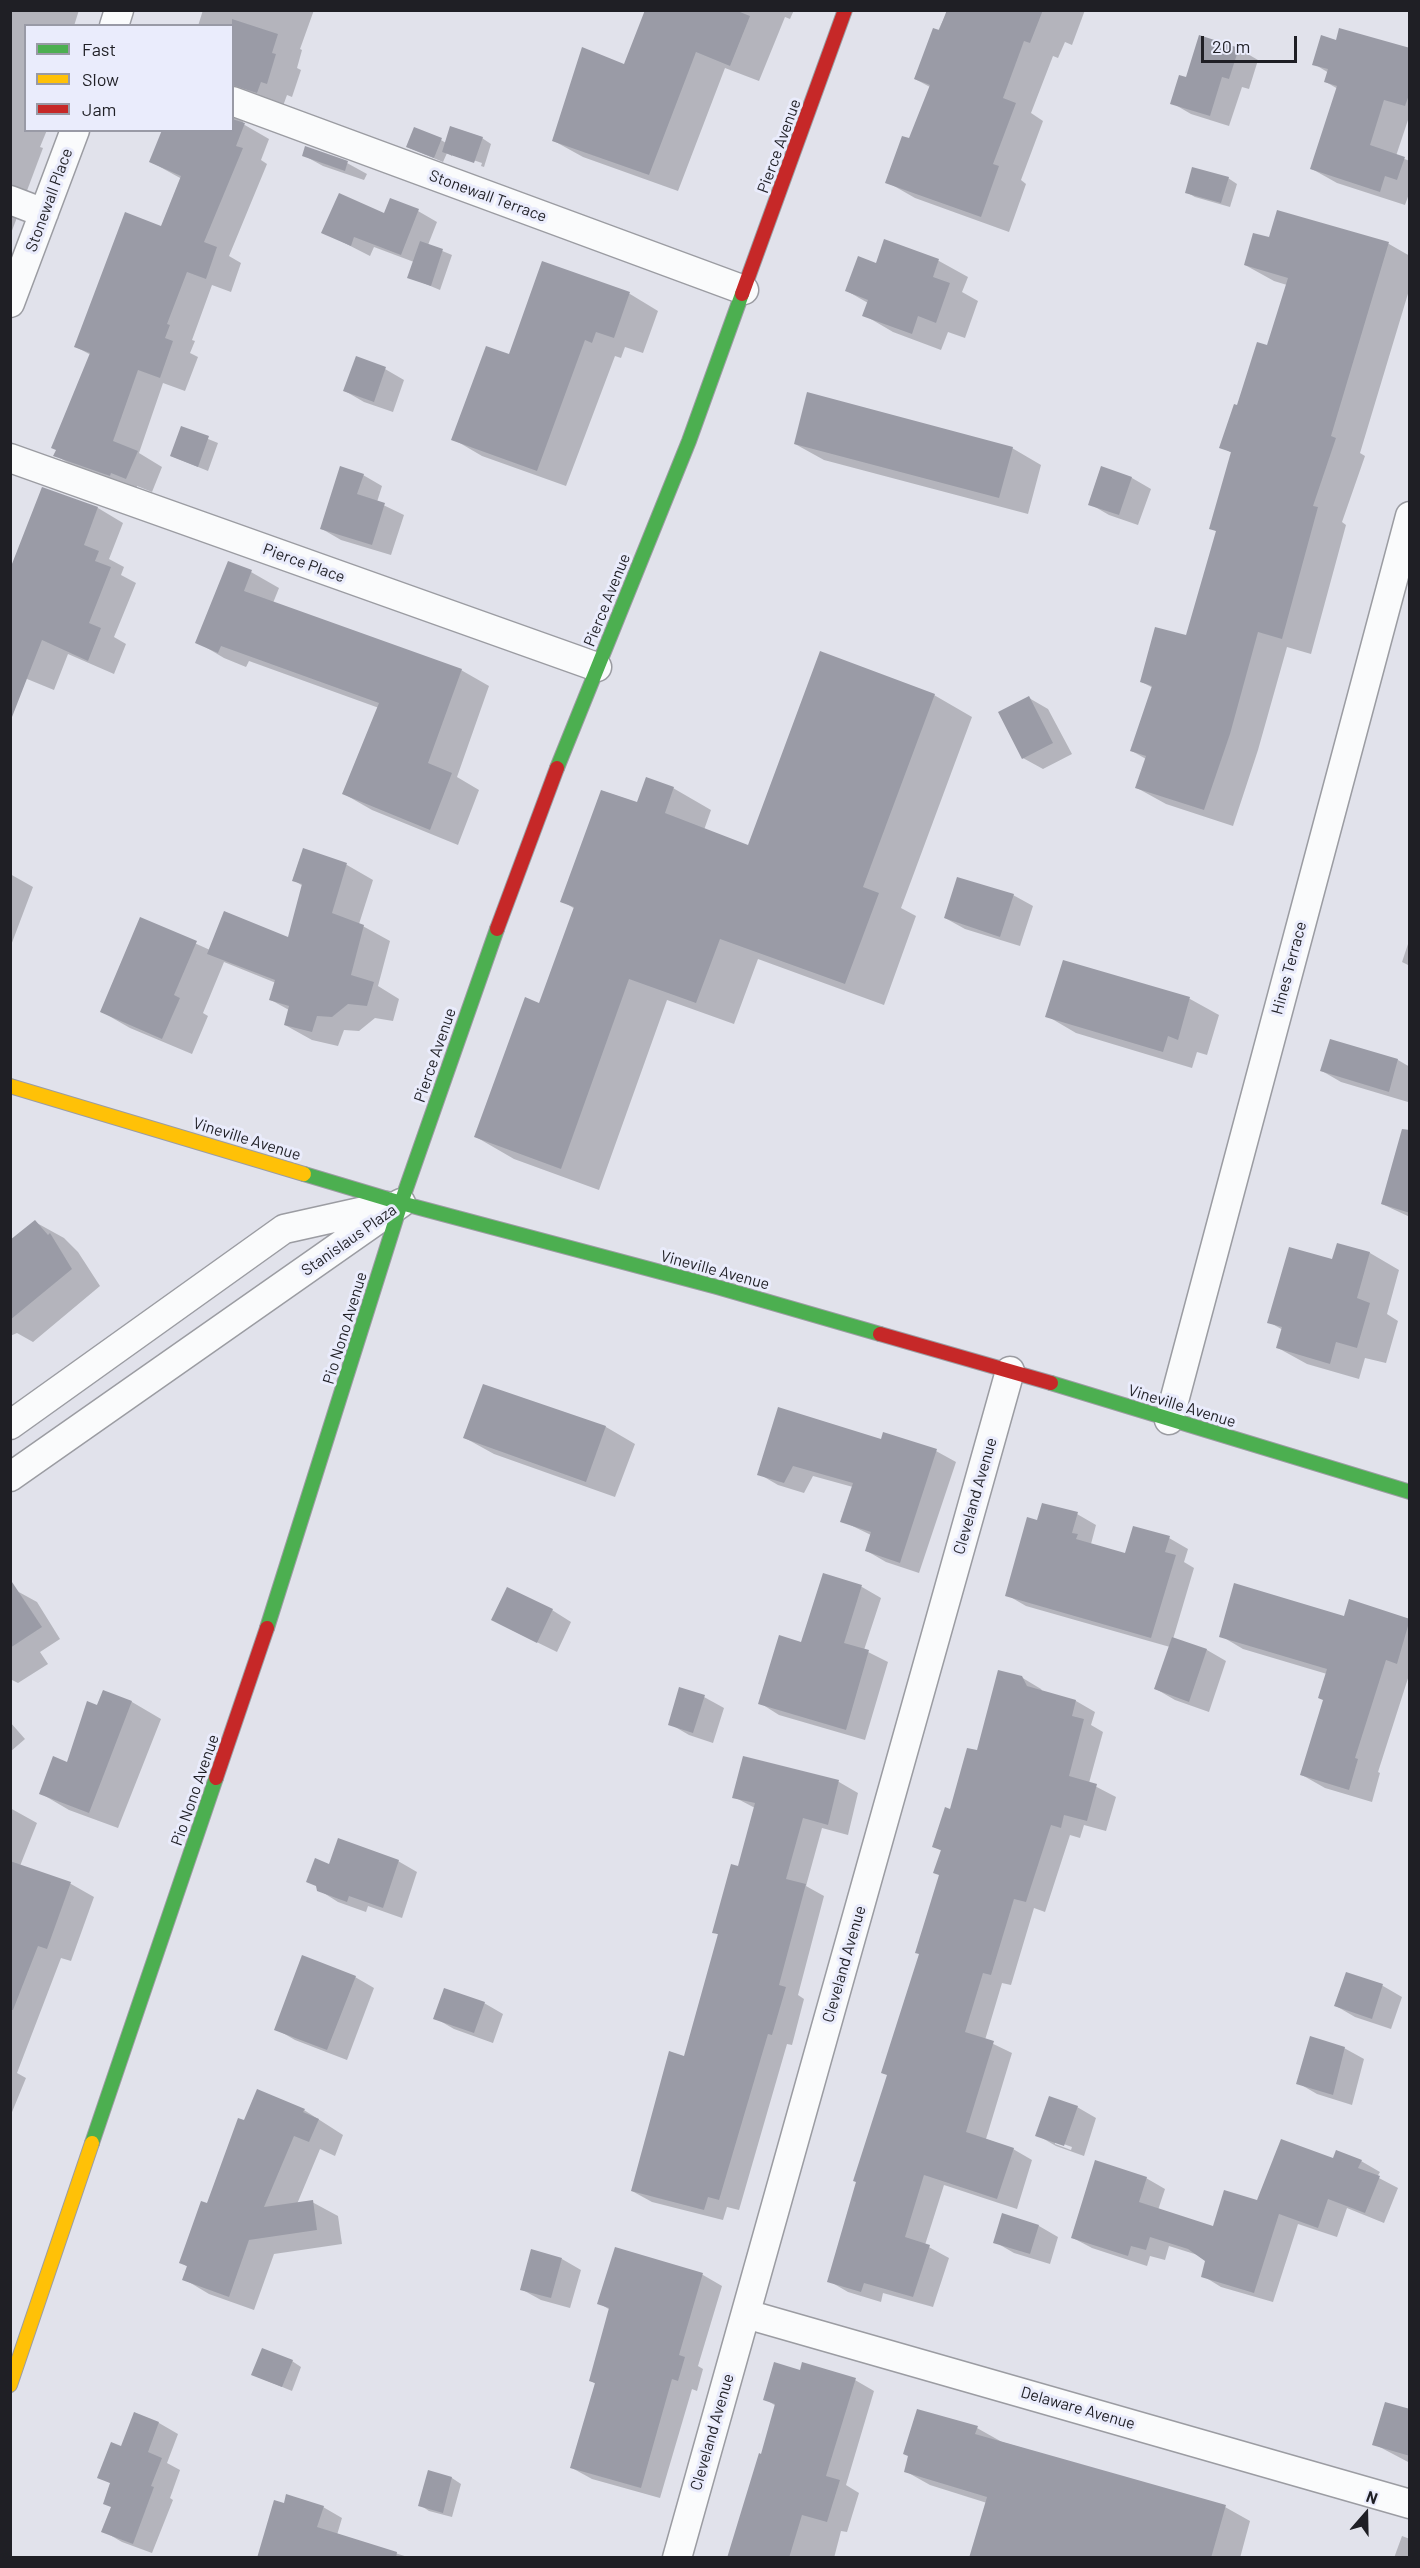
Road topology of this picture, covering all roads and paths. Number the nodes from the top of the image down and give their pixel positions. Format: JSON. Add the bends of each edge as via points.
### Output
{"nodes":[{"id":1,"x":845,"y":10,"type":"edge"},
{"id":2,"x":234,"y":102,"type":"edge"},
{"id":3,"x":74,"y":132,"type":"edge"},
{"id":4,"x":10,"y":200,"type":"edge"},
{"id":5,"x":44,"y":213,"type":"junction"},
{"id":6,"x":744,"y":290,"type":"junction"},
{"id":7,"x":10,"y":303,"type":"edge"},
{"id":8,"x":10,"y":458,"type":"edge"},
{"id":9,"x":1410,"y":516,"type":"edge"},
{"id":10,"x":597,"y":667,"type":"junction"},
{"id":11,"x":10,"y":1086,"type":"edge"},
{"id":12,"x":401,"y":1203,"type":"junction"},
{"id":13,"x":1010,"y":1371,"type":"junction"},
{"id":14,"x":1169,"y":1420,"type":"junction"},
{"id":15,"x":10,"y":1425,"type":"edge"},
{"id":16,"x":10,"y":1477,"type":"edge"},
{"id":17,"x":1410,"y":1492,"type":"edge"},
{"id":18,"x":746,"y":2314,"type":"junction"},
{"id":19,"x":10,"y":2385,"type":"edge"},
{"id":20,"x":1410,"y":2504,"type":"edge"},
{"id":21,"x":677,"y":2558,"type":"edge"}],
"edges":[{"from":1,"to":6,"type":"main road","name":"Pierce Avenue"},
{"from":2,"to":6,"type":"street","name":"Stonewall Terrace"},
{"from":3,"to":5,"type":"street","name":"Stonewall Place"},
{"from":4,"to":5,"type":"street"},
{"from":5,"to":7,"type":"street","name":"Stonewall Place"},
{"from":6,"to":10,"type":"main road","name":"Pierce Avenue","via":[[689,441]]},
{"from":8,"to":10,"type":"street","name":"Pierce Place"},
{"from":9,"to":14,"type":"street","name":"Hines Terrace"},
{"from":10,"to":12,"type":"main road","name":"Pierce Avenue","via":[[492,944]]},
{"from":11,"to":12,"type":"main road","name":"Vineville Avenue"},
{"from":12,"to":13,"type":"main road","name":"Vineville Avenue"},
{"from":12,"to":15,"type":"street","name":"Stanislaus Plaza","via":[[284,1228]]},
{"from":12,"to":16,"type":"street","name":"Stanislaus Plaza"},
{"from":12,"to":19,"type":"main road","name":"Pio Nono Avenue","via":[[288,1566]]},
{"from":13,"to":14,"type":"main road","name":"Vineville Avenue"},
{"from":13,"to":18,"type":"street","name":"Cleveland Avenue"},
{"from":14,"to":17,"type":"main road","name":"Vineville Avenue"},
{"from":18,"to":20,"type":"street","name":"Delaware Avenue"},
{"from":18,"to":21,"type":"street","name":"Cleveland Avenue"}]}
